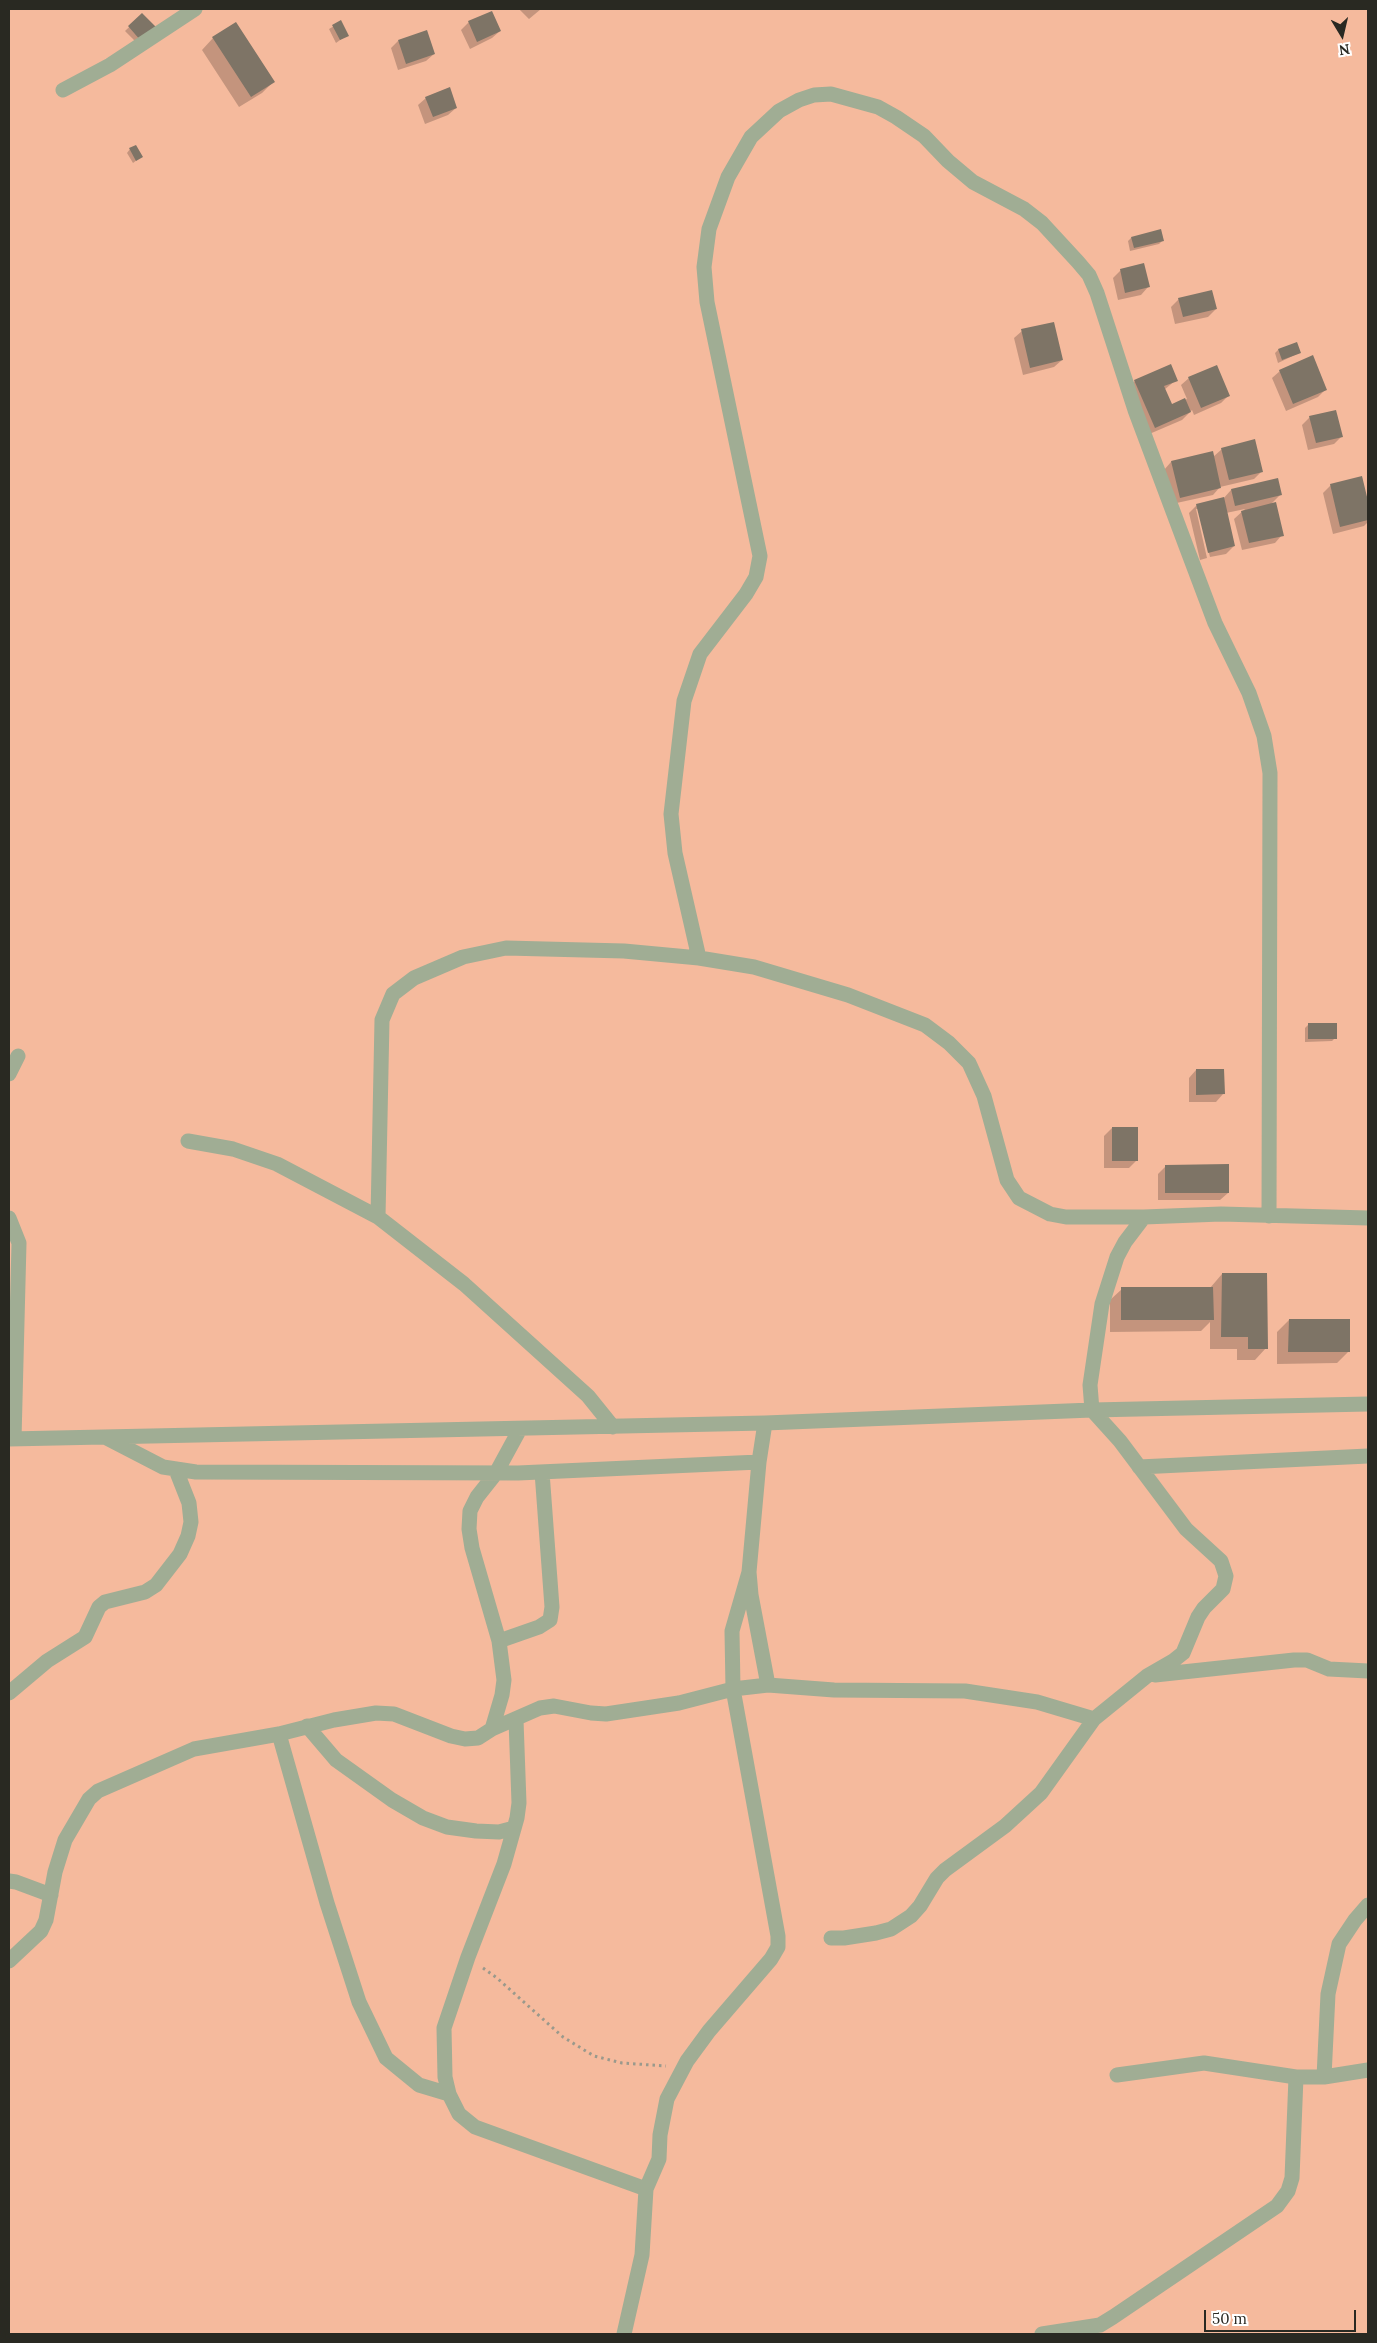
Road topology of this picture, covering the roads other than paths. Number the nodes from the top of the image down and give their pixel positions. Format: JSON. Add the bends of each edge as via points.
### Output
{"nodes":[{"id":1,"x":195,"y":9,"type":"edge"},
{"id":2,"x":63,"y":90,"type":"dead end"},
{"id":3,"x":699,"y":958,"type":"junction"},
{"id":4,"x":18,"y":1056,"type":"dead end"},
{"id":5,"x":9,"y":1074,"type":"edge"},
{"id":6,"x":188,"y":1141,"type":"dead end"},
{"id":7,"x":378,"y":1216,"type":"junction"},
{"id":8,"x":1270,"y":1216,"type":"junction"},
{"id":9,"x":1144,"y":1217,"type":"junction"},
{"id":10,"x":9,"y":1218,"type":"edge"},
{"id":11,"x":1368,"y":1218,"type":"edge"},
{"id":12,"x":14,"y":1242,"type":"edge"},
{"id":13,"x":1368,"y":1404,"type":"edge"},
{"id":14,"x":1092,"y":1410,"type":"junction"},
{"id":15,"x":765,"y":1423,"type":"junction"},
{"id":16,"x":613,"y":1427,"type":"junction"},
{"id":17,"x":520,"y":1429,"type":"junction"},
{"id":18,"x":102,"y":1436,"type":"junction"},
{"id":19,"x":11,"y":1439,"type":"edge"},
{"id":20,"x":1368,"y":1456,"type":"edge"},
{"id":21,"x":759,"y":1462,"type":"junction"},
{"id":22,"x":1140,"y":1467,"type":"junction"},
{"id":23,"x":176,"y":1470,"type":"junction"},
{"id":24,"x":542,"y":1472,"type":"junction"},
{"id":25,"x":496,"y":1474,"type":"junction"},
{"id":26,"x":749,"y":1572,"type":"junction"},
{"id":27,"x":499,"y":1641,"type":"junction"},
{"id":28,"x":1368,"y":1671,"type":"edge"},
{"id":29,"x":1147,"y":1676,"type":"junction"},
{"id":30,"x":768,"y":1684,"type":"junction"},
{"id":31,"x":733,"y":1689,"type":"junction"},
{"id":32,"x":9,"y":1694,"type":"edge"},
{"id":33,"x":1094,"y":1719,"type":"junction"},
{"id":34,"x":516,"y":1720,"type":"junction"},
{"id":35,"x":307,"y":1726,"type":"junction"},
{"id":36,"x":492,"y":1729,"type":"junction"},
{"id":37,"x":279,"y":1734,"type":"junction"},
{"id":38,"x":514,"y":1828,"type":"junction"},
{"id":39,"x":9,"y":1882,"type":"edge"},
{"id":40,"x":51,"y":1895,"type":"junction"},
{"id":41,"x":1368,"y":1905,"type":"edge"},
{"id":42,"x":831,"y":1938,"type":"dead end"},
{"id":43,"x":9,"y":1961,"type":"edge"},
{"id":44,"x":1368,"y":2070,"type":"edge"},
{"id":45,"x":1117,"y":2075,"type":"dead end"},
{"id":46,"x":1324,"y":2077,"type":"junction"},
{"id":47,"x":1296,"y":2078,"type":"junction"},
{"id":48,"x":449,"y":2094,"type":"junction"},
{"id":49,"x":646,"y":2189,"type":"junction"},
{"id":50,"x":624,"y":2334,"type":"edge"},
{"id":51,"x":1042,"y":2334,"type":"edge"}],
"edges":[{"from":1,"to":2,"type":"street","via":[[110,65]]},
{"from":3,"to":7,"type":"street","via":[[624,951],[506,948],[463,957],[414,978],[393,994],[382,1020]]},
{"from":3,"to":8,"type":"street","via":[[675,853],[671,814],[684,701],[700,654],[746,594],[756,577],[760,556],[707,302],[704,267],[710,229],[728,177],[751,137],[779,111],[799,100],[830,94],[878,107],[896,117],[924,136],[973,182],[1024,209],[1042,223],[1078,262],[1089,275],[1097,293],[1135,410],[1215,623],[1249,693],[1264,736],[1270,772]]},
{"from":3,"to":9,"type":"street","via":[[754,966],[925,1025],[969,1063],[984,1096],[1007,1180],[1019,1198],[1050,1214],[1066,1217]]},
{"from":4,"to":5,"type":"street"},
{"from":6,"to":7,"type":"street","via":[[233,1149],[277,1164]]},
{"from":7,"to":16,"type":"street","via":[[464,1284],[588,1396]]},
{"from":8,"to":9,"type":"street","via":[[1198,1214]]},
{"from":8,"to":11,"type":"street"},
{"from":9,"to":14,"type":"street","via":[[1116,1257],[1102,1304],[1090,1386]]},
{"from":10,"to":12,"type":"street"},
{"from":12,"to":19,"type":"street"},
{"from":13,"to":14,"type":"street"},
{"from":14,"to":15,"type":"street"},
{"from":14,"to":22,"type":"street"},
{"from":15,"to":16,"type":"street"},
{"from":15,"to":21,"type":"street"},
{"from":16,"to":17,"type":"street"},
{"from":17,"to":18,"type":"street"},
{"from":17,"to":25,"type":"street"},
{"from":18,"to":19,"type":"street"},
{"from":18,"to":23,"type":"street","via":[[163,1467]]},
{"from":20,"to":22,"type":"street"},
{"from":21,"to":24,"type":"street"},
{"from":21,"to":26,"type":"street"},
{"from":22,"to":29,"type":"street","via":[[1186,1529],[1221,1561],[1226,1576],[1223,1589],[1198,1618],[1183,1653]]},
{"from":23,"to":25,"type":"street"},
{"from":23,"to":32,"type":"street","via":[[189,1503],[191,1522],[180,1554],[156,1585],[145,1592],[98,1606],[85,1637],[47,1661]]},
{"from":24,"to":25,"type":"street"},
{"from":24,"to":27,"type":"street","via":[[552,1607],[550,1620]]},
{"from":25,"to":27,"type":"street","via":[[477,1496],[470,1511],[469,1529]]},
{"from":26,"to":30,"type":"street"},
{"from":26,"to":31,"type":"street","via":[[732,1631]]},
{"from":27,"to":36,"type":"street","via":[[504,1680]]},
{"from":28,"to":29,"type":"street","via":[[1329,1669],[1307,1660],[1294,1660]]},
{"from":29,"to":33,"type":"street"},
{"from":30,"to":31,"type":"street"},
{"from":30,"to":33,"type":"street","via":[[834,1690],[965,1691],[1037,1702]]},
{"from":31,"to":34,"type":"street","via":[[680,1703],[606,1714],[554,1706],[540,1708]]},
{"from":31,"to":49,"type":"street","via":[[778,1947],[687,2061],[667,2099],[659,2159]]},
{"from":33,"to":42,"type":"street","via":[[1042,1793],[1005,1826],[945,1870],[911,1916],[890,1929],[876,1933]]},
{"from":34,"to":36,"type":"street"},
{"from":34,"to":38,"type":"street","via":[[519,1802]]},
{"from":35,"to":36,"type":"street","via":[[376,1713],[394,1714],[464,1739],[478,1738]]},
{"from":35,"to":37,"type":"street"},
{"from":35,"to":38,"type":"street","via":[[336,1760],[423,1818],[447,1827],[476,1831],[499,1832]]},
{"from":37,"to":40,"type":"street","via":[[194,1749],[98,1791],[81,1811],[65,1840]]},
{"from":37,"to":48,"type":"street","via":[[359,2002],[386,2058],[419,2085]]},
{"from":38,"to":48,"type":"street","via":[[444,2028],[445,2077]]},
{"from":39,"to":40,"type":"street"},
{"from":40,"to":43,"type":"street","via":[[41,1931]]},
{"from":41,"to":46,"type":"street","via":[[1339,1944],[1328,1994]]},
{"from":44,"to":46,"type":"street"},
{"from":45,"to":47,"type":"street","via":[[1204,2062]]},
{"from":46,"to":47,"type":"street"},
{"from":47,"to":51,"type":"street","via":[[1292,2178],[1288,2191],[1277,2206],[1100,2325]]},
{"from":48,"to":49,"type":"street","via":[[459,2114],[475,2127]]},
{"from":49,"to":50,"type":"street","via":[[642,2255]]}]}
